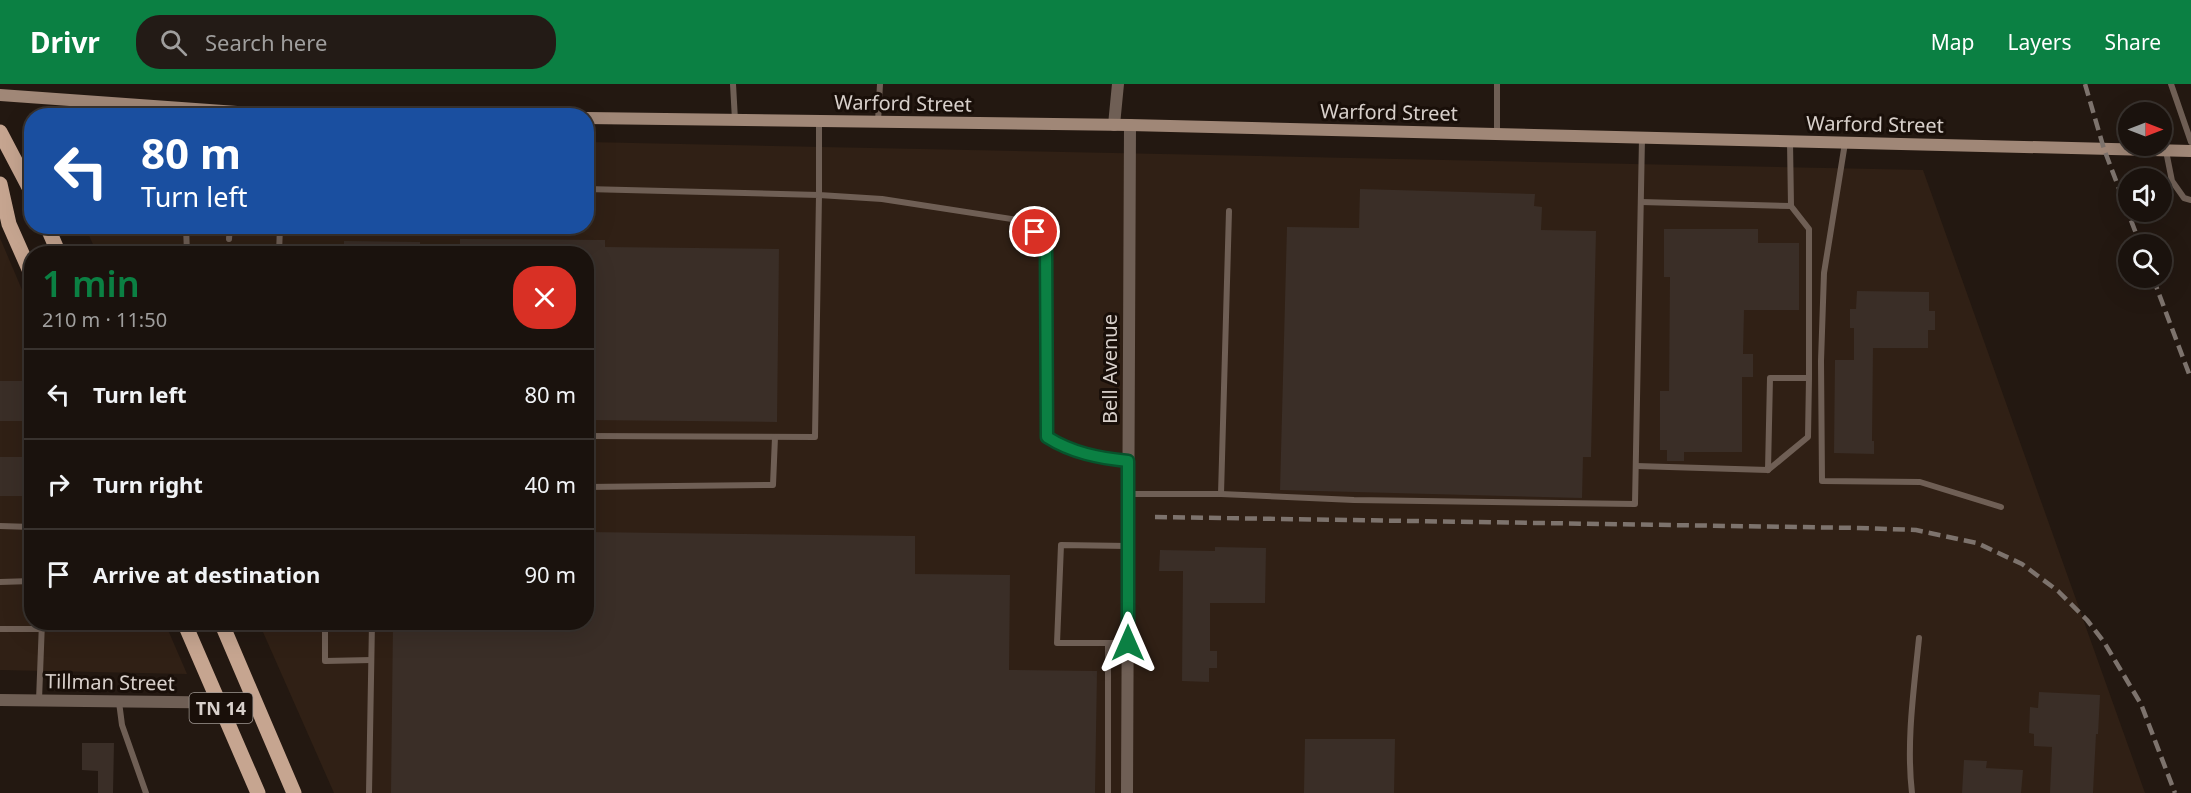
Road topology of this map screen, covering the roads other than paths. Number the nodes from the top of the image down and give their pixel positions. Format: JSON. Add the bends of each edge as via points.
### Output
{"nodes":[{"id":1,"x":733,"y":84,"type":"edge"},
{"id":2,"x":880,"y":84,"type":"edge"},
{"id":3,"x":1118,"y":84,"type":"edge"},
{"id":4,"x":1497,"y":84,"type":"edge"},
{"id":5,"x":2171,"y":84,"type":"edge"},
{"id":6,"x":0,"y":95,"type":"edge"},
{"id":7,"x":181,"y":108,"type":"edge"},
{"id":8,"x":594,"y":118,"type":"edge"},
{"id":9,"x":735,"y":120,"type":"junction"},
{"id":10,"x":819,"y":121,"type":"junction"},
{"id":11,"x":878,"y":122,"type":"junction"},
{"id":12,"x":1114,"y":125,"type":"junction"},
{"id":13,"x":1130,"y":125,"type":"junction"},
{"id":14,"x":0,"y":132,"type":"edge"},
{"id":15,"x":1497,"y":134,"type":"junction"},
{"id":16,"x":1642,"y":138,"type":"junction"},
{"id":17,"x":1790,"y":141,"type":"junction"},
{"id":18,"x":1846,"y":142,"type":"junction"},
{"id":19,"x":2191,"y":142,"type":"edge"},
{"id":20,"x":2118,"y":149,"type":"edge"},
{"id":21,"x":2172,"y":150,"type":"edge"},
{"id":22,"x":2191,"y":151,"type":"edge"},
{"id":23,"x":2167,"y":156,"type":"edge"},
{"id":24,"x":24,"y":178,"type":"edge"},
{"id":25,"x":0,"y":184,"type":"edge"},
{"id":26,"x":594,"y":189,"type":"edge"},
{"id":27,"x":819,"y":195,"type":"junction"},
{"id":28,"x":2191,"y":200,"type":"edge"},
{"id":29,"x":1641,"y":202,"type":"junction"},
{"id":30,"x":1791,"y":206,"type":"junction"},
{"id":31,"x":1229,"y":211,"type":"dead end"},
{"id":32,"x":229,"y":234,"type":"edge"},
{"id":33,"x":229,"y":239,"type":"dead end"},
{"id":34,"x":24,"y":258,"type":"edge"},
{"id":35,"x":1809,"y":378,"type":"junction"},
{"id":36,"x":594,"y":436,"type":"edge"},
{"id":37,"x":775,"y":437,"type":"junction"},
{"id":38,"x":1128,"y":461,"type":"junction"},
{"id":39,"x":1636,"y":466,"type":"junction"},
{"id":40,"x":1768,"y":470,"type":"junction"},
{"id":41,"x":594,"y":487,"type":"edge"},
{"id":42,"x":1128,"y":494,"type":"junction"},
{"id":43,"x":1221,"y":494,"type":"junction"},
{"id":44,"x":2001,"y":507,"type":"dead end"},
{"id":45,"x":0,"y":526,"type":"edge"},
{"id":46,"x":24,"y":527,"type":"edge"},
{"id":47,"x":1128,"y":546,"type":"junction"},
{"id":48,"x":24,"y":581,"type":"edge"},
{"id":49,"x":0,"y":582,"type":"edge"},
{"id":50,"x":24,"y":627,"type":"edge"},
{"id":51,"x":0,"y":628,"type":"edge"},
{"id":52,"x":42,"y":630,"type":"edge"},
{"id":53,"x":188,"y":630,"type":"edge"},
{"id":54,"x":224,"y":630,"type":"edge"},
{"id":55,"x":325,"y":630,"type":"edge"},
{"id":56,"x":372,"y":630,"type":"edge"},
{"id":57,"x":1918,"y":638,"type":"dead end"},
{"id":58,"x":1107,"y":643,"type":"junction"},
{"id":59,"x":1128,"y":643,"type":"junction"},
{"id":60,"x":370,"y":660,"type":"junction"},
{"id":61,"x":0,"y":700,"type":"edge"},
{"id":62,"x":39,"y":700,"type":"junction"},
{"id":63,"x":119,"y":701,"type":"junction"},
{"id":64,"x":219,"y":702,"type":"junction"},
{"id":65,"x":256,"y":702,"type":"junction"},
{"id":66,"x":146,"y":793,"type":"edge"},
{"id":67,"x":258,"y":793,"type":"edge"},
{"id":68,"x":294,"y":793,"type":"edge"},
{"id":69,"x":369,"y":793,"type":"edge"},
{"id":70,"x":1108,"y":793,"type":"edge"},
{"id":71,"x":1127,"y":793,"type":"edge"},
{"id":72,"x":1912,"y":793,"type":"edge"}],
"edges":[{"from":1,"to":9,"type":"lane"},
{"from":2,"to":11,"type":"lane"},
{"from":3,"to":12,"type":"street"},
{"from":4,"to":15,"type":"lane"},
{"from":5,"to":19,"type":"lane"},
{"from":6,"to":7,"type":"main road"},
{"from":8,"to":9,"type":"main road","name":"Warford Street"},
{"from":9,"to":10,"type":"main road","name":"Warford Street"},
{"from":10,"to":11,"type":"main road","name":"Warford Street"},
{"from":10,"to":27,"type":"lane"},
{"from":11,"to":12,"type":"main road","name":"Warford Street"},
{"from":12,"to":13,"type":"main road","name":"Warford Street"},
{"from":13,"to":15,"type":"main road","name":"Warford Street"},
{"from":13,"to":38,"type":"street","name":"Bell Avenue"},
{"from":14,"to":24,"type":"main road"},
{"from":15,"to":16,"type":"main road","name":"Warford Street"},
{"from":16,"to":17,"type":"main road","name":"Warford Street"},
{"from":16,"to":29,"type":"lane"},
{"from":17,"to":18,"type":"main road","name":"Warford Street"},
{"from":17,"to":30,"type":"lane"},
{"from":18,"to":20,"type":"main road","name":"Warford Street"},
{"from":18,"to":44,"type":"lane","via":[[1824,273],[1822,481],[1920,482]]},
{"from":21,"to":22,"type":"main road","name":"Warford Street"},
{"from":23,"to":28,"type":"lane","via":[[2172,181],[2184,198]]},
{"from":25,"to":34,"type":"main road","via":[[9,224]]},
{"from":26,"to":27,"type":"lane"},
{"from":27,"to":37,"type":"lane","via":[[815,437]]},
{"from":27,"to":38,"type":"lane","via":[[882,199],[1024,221],[1046,243],[1047,437],[1065,449]]},
{"from":29,"to":30,"type":"lane"},
{"from":29,"to":39,"type":"lane"},
{"from":30,"to":35,"type":"lane","via":[[1809,229]]},
{"from":31,"to":43,"type":"lane"},
{"from":32,"to":33,"type":"lane"},
{"from":35,"to":40,"type":"lane","via":[[1808,437]]},
{"from":35,"to":40,"type":"lane","via":[[1770,378]]},
{"from":36,"to":37,"type":"lane"},
{"from":37,"to":41,"type":"lane","via":[[773,485]]},
{"from":38,"to":42,"type":"street","name":"Bell Avenue"},
{"from":39,"to":40,"type":"lane"},
{"from":39,"to":43,"type":"lane","via":[[1635,504]]},
{"from":42,"to":43,"type":"lane"},
{"from":42,"to":47,"type":"street","name":"Bell Avenue"},
{"from":45,"to":46,"type":"lane"},
{"from":47,"to":58,"type":"lane","via":[[1061,545],[1058,643]]},
{"from":47,"to":59,"type":"street","name":"Bell Avenue"},
{"from":48,"to":49,"type":"lane"},
{"from":50,"to":51,"type":"lane"},
{"from":52,"to":62,"type":"lane"},
{"from":53,"to":64,"type":"main road","number":"TN 14"},
{"from":54,"to":65,"type":"main road","number":"TN 14"},
{"from":55,"to":60,"type":"lane","via":[[325,661]]},
{"from":56,"to":60,"type":"lane"},
{"from":57,"to":72,"type":"lane","via":[[1911,711]]},
{"from":58,"to":59,"type":"lane"},
{"from":58,"to":70,"type":"lane"},
{"from":59,"to":71,"type":"street","name":"Bell Avenue"},
{"from":60,"to":69,"type":"lane"},
{"from":61,"to":62,"type":"street","name":"Tillman Street"},
{"from":62,"to":63,"type":"street","name":"Tillman Street"},
{"from":63,"to":64,"type":"street","name":"Tillman Street"},
{"from":63,"to":66,"type":"lane","via":[[122,725]]},
{"from":64,"to":65,"type":"street","name":"Tillman Street"},
{"from":64,"to":67,"type":"main road","number":"TN 14"},
{"from":65,"to":68,"type":"main road","number":"TN 14"}]}
